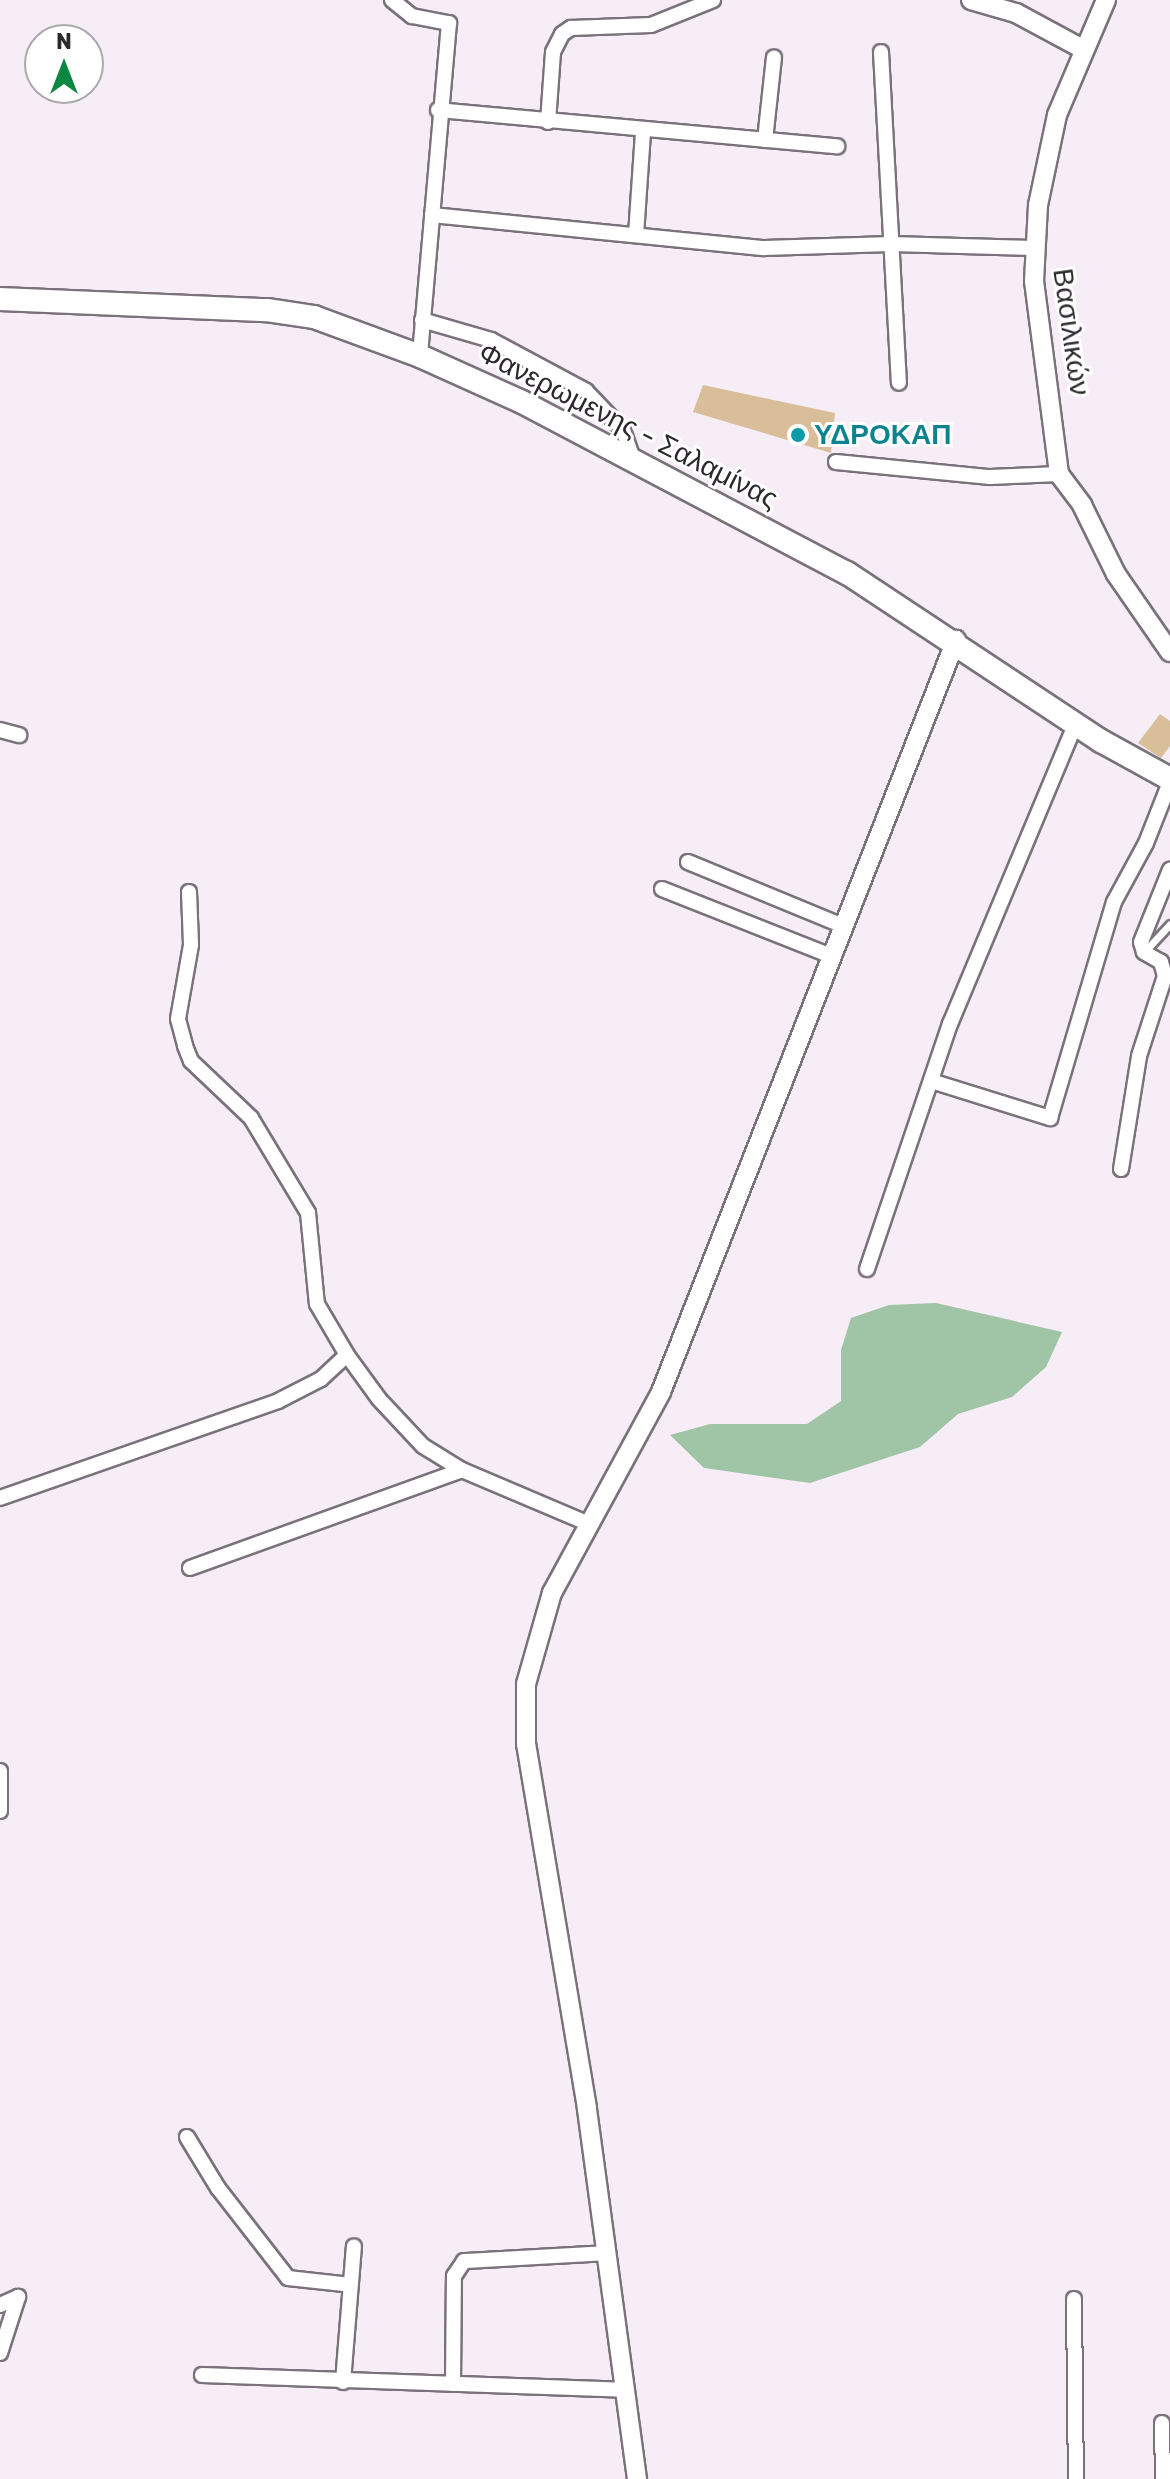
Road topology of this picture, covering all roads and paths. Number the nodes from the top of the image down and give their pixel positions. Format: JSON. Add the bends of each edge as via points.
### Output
{"nodes":[{"id":1,"x":392,"y":0,"type":"edge"},
{"id":2,"x":713,"y":0,"type":"edge"},
{"id":3,"x":971,"y":0,"type":"edge"},
{"id":4,"x":1106,"y":0,"type":"edge"},
{"id":5,"x":1081,"y":48,"type":"junction"},
{"id":6,"x":881,"y":52,"type":"dead end"},
{"id":7,"x":774,"y":57,"type":"dead end"},
{"id":8,"x":438,"y":110,"type":"junction"},
{"id":9,"x":548,"y":122,"type":"junction"},
{"id":10,"x":643,"y":132,"type":"junction"},
{"id":11,"x":765,"y":140,"type":"junction"},
{"id":12,"x":837,"y":146,"type":"dead end"},
{"id":13,"x":432,"y":215,"type":"junction"},
{"id":14,"x":636,"y":235,"type":"junction"},
{"id":15,"x":891,"y":244,"type":"junction"},
{"id":16,"x":1033,"y":248,"type":"junction"},
{"id":17,"x":0,"y":299,"type":"edge"},
{"id":18,"x":422,"y":320,"type":"junction"},
{"id":19,"x":420,"y":356,"type":"junction"},
{"id":20,"x":899,"y":383,"type":"dead end"},
{"id":21,"x":836,"y":462,"type":"dead end"},
{"id":22,"x":634,"y":463,"type":"junction"},
{"id":23,"x":1059,"y":474,"type":"junction"},
{"id":24,"x":956,"y":640,"type":"junction"},
{"id":25,"x":1170,"y":652,"type":"edge"},
{"id":26,"x":1076,"y":723,"type":"junction"},
{"id":27,"x":0,"y":730,"type":"edge"},
{"id":28,"x":19,"y":735,"type":"dead end"},
{"id":29,"x":1170,"y":780,"type":"edge"},
{"id":30,"x":688,"y":862,"type":"dead end"},
{"id":31,"x":1170,"y":870,"type":"edge"},
{"id":32,"x":662,"y":889,"type":"dead end"},
{"id":33,"x":189,"y":892,"type":"dead end"},
{"id":34,"x":1170,"y":924,"type":"edge"},
{"id":35,"x":841,"y":925,"type":"junction"},
{"id":36,"x":1144,"y":952,"type":"junction"},
{"id":37,"x":829,"y":955,"type":"junction"},
{"id":38,"x":931,"y":1081,"type":"junction"},
{"id":39,"x":1121,"y":1169,"type":"dead end"},
{"id":40,"x":867,"y":1269,"type":"dead end"},
{"id":41,"x":347,"y":1355,"type":"junction"},
{"id":42,"x":462,"y":1470,"type":"junction"},
{"id":43,"x":0,"y":1498,"type":"edge"},
{"id":44,"x":587,"y":1523,"type":"junction"},
{"id":45,"x":190,"y":1568,"type":"dead end"},
{"id":46,"x":0,"y":1771,"type":"edge"},
{"id":47,"x":0,"y":1811,"type":"edge"},
{"id":48,"x":187,"y":2137,"type":"dead end"},
{"id":49,"x":354,"y":2246,"type":"dead end"},
{"id":50,"x":606,"y":2253,"type":"junction"},
{"id":51,"x":351,"y":2285,"type":"junction"},
{"id":52,"x":1074,"y":2299,"type":"dead end"},
{"id":53,"x":0,"y":2305,"type":"edge"},
{"id":54,"x":0,"y":2353,"type":"edge"},
{"id":55,"x":202,"y":2375,"type":"dead end"},
{"id":56,"x":343,"y":2382,"type":"junction"},
{"id":57,"x":453,"y":2384,"type":"junction"},
{"id":58,"x":624,"y":2390,"type":"junction"},
{"id":59,"x":1162,"y":2423,"type":"dead end"},
{"id":60,"x":637,"y":2479,"type":"edge"},
{"id":61,"x":1076,"y":2479,"type":"edge"},
{"id":62,"x":1163,"y":2479,"type":"edge"}],
"edges":[{"from":1,"to":8,"type":"street","via":[[412,16],[449,23]]},
{"from":2,"to":9,"type":"street","via":[[651,25],[571,28],[562,34],[553,52]]},
{"from":3,"to":5,"type":"street","via":[[1016,13]]},
{"from":4,"to":5,"type":"street","name":"Βασιλικών"},
{"from":5,"to":16,"type":"street","name":"Βασιλικών","via":[[1050,145]]},
{"from":6,"to":15,"type":"street"},
{"from":7,"to":11,"type":"street"},
{"from":8,"to":9,"type":"street"},
{"from":8,"to":13,"type":"street"},
{"from":9,"to":10,"type":"street"},
{"from":10,"to":11,"type":"street"},
{"from":10,"to":14,"type":"street"},
{"from":11,"to":12,"type":"street"},
{"from":13,"to":14,"type":"street"},
{"from":13,"to":18,"type":"street"},
{"from":14,"to":15,"type":"street","via":[[764,248]]},
{"from":15,"to":16,"type":"street"},
{"from":15,"to":20,"type":"street"},
{"from":16,"to":23,"type":"street","name":"Βασιλικών"},
{"from":17,"to":19,"type":"main road","name":"Φανερωμενης - Σαλαμίνας","via":[[267,310],[314,317]]},
{"from":18,"to":19,"type":"street"},
{"from":18,"to":22,"type":"street","via":[[491,340],[586,391],[623,430]]},
{"from":19,"to":22,"type":"main road","name":"Φανερωμενης - Σαλαμίνας","via":[[522,402]]},
{"from":21,"to":23,"type":"street","via":[[990,477]]},
{"from":22,"to":24,"type":"main road","name":"Φανερωμενης - Σαλαμίνας","via":[[847,573]]},
{"from":23,"to":25,"type":"street","name":"Βασιλικών","via":[[1082,505],[1116,574]]},
{"from":24,"to":26,"type":"main road","name":"Φανερωμενης - Σαλαμίνας"},
{"from":24,"to":35,"type":"street"},
{"from":26,"to":29,"type":"main road","name":"Φανερωμενης - Σαλαμίνας"},
{"from":26,"to":38,"type":"street"},
{"from":27,"to":28,"type":"street"},
{"from":29,"to":38,"type":"street","via":[[1146,843],[1114,902],[1050,1118]]},
{"from":30,"to":35,"type":"street"},
{"from":31,"to":36,"type":"street","via":[[1141,942]]},
{"from":32,"to":37,"type":"street"},
{"from":33,"to":41,"type":"street","via":[[191,945],[178,1019],[185,1046],[191,1061],[251,1118],[258,1138],[308,1213],[317,1304]]},
{"from":34,"to":36,"type":"lane"},
{"from":35,"to":37,"type":"street"},
{"from":36,"to":39,"type":"street","via":[[1161,962],[1165,976],[1139,1056]]},
{"from":37,"to":44,"type":"street","via":[[661,1392]]},
{"from":38,"to":40,"type":"street"},
{"from":41,"to":42,"type":"street","via":[[423,1446]]},
{"from":41,"to":43,"type":"street","via":[[321,1379],[278,1401]]},
{"from":42,"to":44,"type":"street"},
{"from":42,"to":45,"type":"street"},
{"from":44,"to":50,"type":"street","via":[[536,1637],[524,1711]]},
{"from":46,"to":47,"type":"street"},
{"from":48,"to":51,"type":"street","via":[[218,2188],[288,2278]]},
{"from":49,"to":51,"type":"street"},
{"from":50,"to":57,"type":"street","via":[[464,2261],[454,2276]]},
{"from":50,"to":58,"type":"street"},
{"from":51,"to":56,"type":"street"},
{"from":52,"to":61,"type":"street"},
{"from":53,"to":54,"type":"street","via":[[18,2297]]},
{"from":55,"to":56,"type":"street"},
{"from":56,"to":57,"type":"street"},
{"from":57,"to":58,"type":"street"},
{"from":58,"to":60,"type":"street"},
{"from":59,"to":62,"type":"street"}]}
